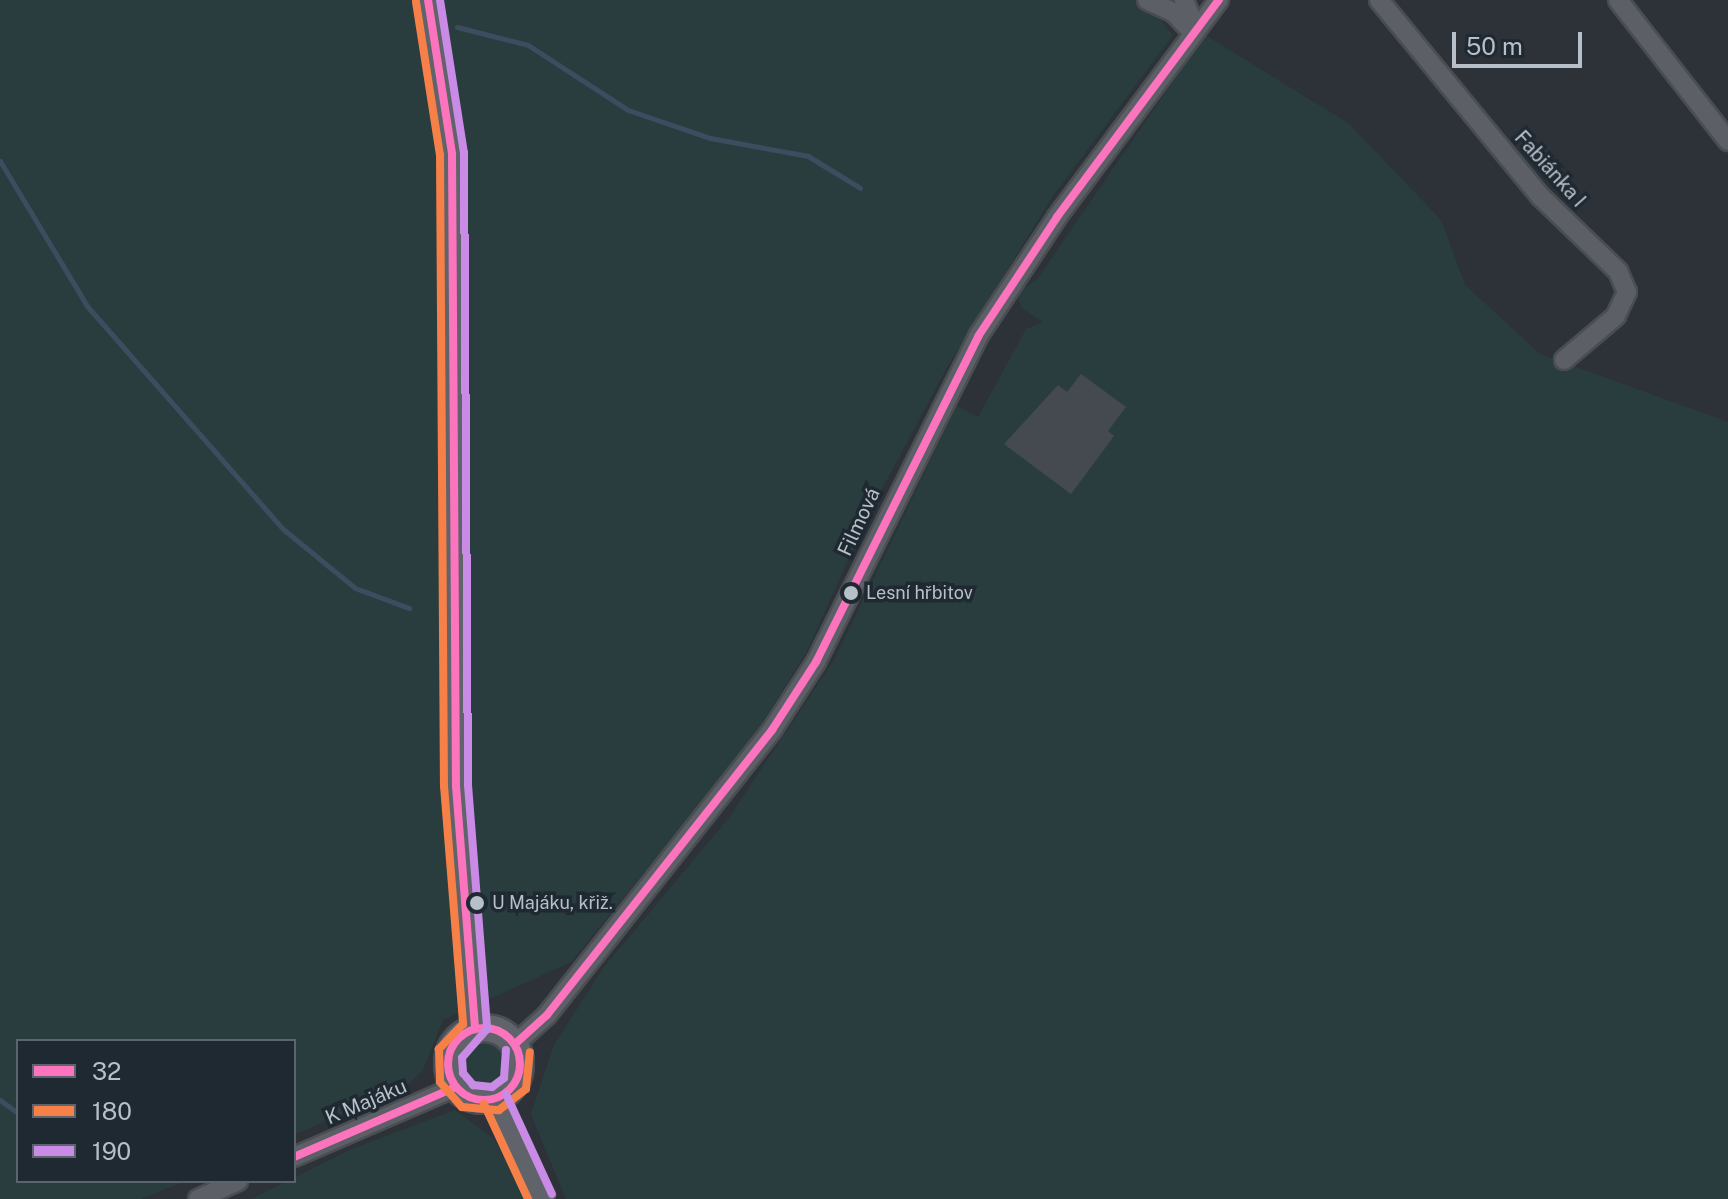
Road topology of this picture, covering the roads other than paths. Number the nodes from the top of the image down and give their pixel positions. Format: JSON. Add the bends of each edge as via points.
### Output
{"nodes":[{"id":1,"x":428,"y":0,"type":"edge"},
{"id":2,"x":1147,"y":0,"type":"edge"},
{"id":3,"x":1184,"y":0,"type":"edge"},
{"id":4,"x":1219,"y":0,"type":"edge"},
{"id":5,"x":1379,"y":0,"type":"edge"},
{"id":6,"x":1618,"y":0,"type":"edge"},
{"id":7,"x":1195,"y":31,"type":"junction"},
{"id":8,"x":1728,"y":141,"type":"edge"},
{"id":9,"x":1564,"y":360,"type":"dead end"},
{"id":10,"x":475,"y":1029,"type":"junction"},
{"id":11,"x":515,"y":1044,"type":"junction"},
{"id":12,"x":456,"y":1087,"type":"junction"},
{"id":13,"x":495,"y":1099,"type":"junction"},
{"id":14,"x":296,"y":1156,"type":"edge"},
{"id":15,"x":234,"y":1183,"type":"edge"},
{"id":16,"x":198,"y":1199,"type":"edge"},
{"id":17,"x":541,"y":1199,"type":"edge"}],
"edges":[{"from":1,"to":10,"type":"main road","via":[[452,154],[456,786]]},
{"from":2,"to":7,"type":"street","via":[[1173,12]]},
{"from":3,"to":7,"type":"street"},
{"from":4,"to":7,"type":"street","name":"Filmová"},
{"from":5,"to":9,"type":"street","name":"Fabiánka I","via":[[1541,197],[1618,271],[1627,292],[1616,316]]},
{"from":6,"to":8,"type":"street"},
{"from":7,"to":11,"type":"street","name":"Filmová","via":[[979,335],[816,662],[772,730],[547,1015]]},
{"from":10,"to":11,"type":"main road","via":[[495,1030]]},
{"from":10,"to":12,"type":"main road","via":[[450,1053]]},
{"from":11,"to":13,"type":"main road","via":[[519,1074]]},
{"from":12,"to":13,"type":"main road","via":[[477,1100]]},
{"from":12,"to":14,"type":"street","name":"K Majáku"},
{"from":13,"to":17,"type":"main road"},
{"from":15,"to":16,"type":"street"}]}
